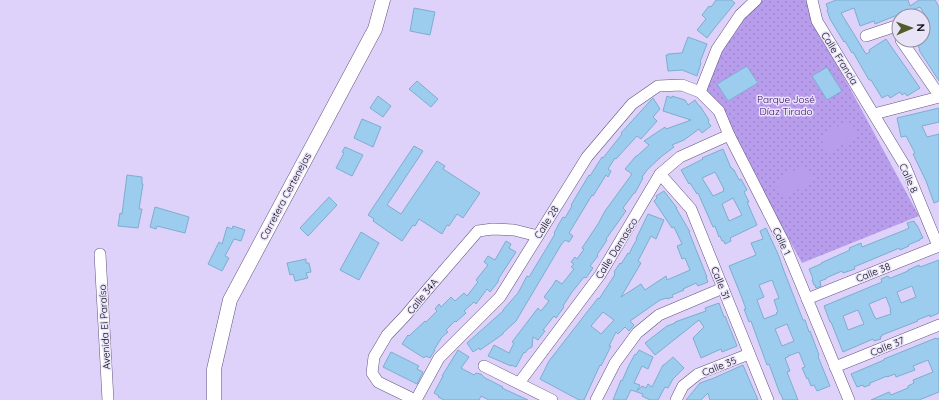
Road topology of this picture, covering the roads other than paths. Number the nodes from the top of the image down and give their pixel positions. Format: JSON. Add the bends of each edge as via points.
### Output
{"nodes":[{"id":1,"x":382,"y":0,"type":"edge"},
{"id":2,"x":756,"y":0,"type":"edge"},
{"id":3,"x":812,"y":0,"type":"edge"},
{"id":4,"x":891,"y":28,"type":"edge"},
{"id":5,"x":866,"y":36,"type":"dead end"},
{"id":6,"x":906,"y":48,"type":"edge"},
{"id":7,"x":700,"y":92,"type":"junction"},
{"id":8,"x":939,"y":96,"type":"edge"},
{"id":9,"x":874,"y":114,"type":"junction"},
{"id":10,"x":729,"y":135,"type":"junction"},
{"id":11,"x":660,"y":174,"type":"junction"},
{"id":12,"x":538,"y":236,"type":"junction"},
{"id":13,"x":938,"y":246,"type":"edge"},
{"id":14,"x":100,"y":254,"type":"dead end"},
{"id":15,"x":723,"y":288,"type":"junction"},
{"id":16,"x":807,"y":299,"type":"junction"},
{"id":17,"x":939,"y":325,"type":"edge"},
{"id":18,"x":749,"y":354,"type":"junction"},
{"id":19,"x":484,"y":366,"type":"dead end"},
{"id":20,"x":835,"y":367,"type":"junction"},
{"id":21,"x":519,"y":383,"type":"junction"},
{"id":22,"x":108,"y":400,"type":"edge"},
{"id":23,"x":214,"y":400,"type":"edge"},
{"id":24,"x":416,"y":400,"type":"edge"},
{"id":25,"x":552,"y":400,"type":"edge"},
{"id":26,"x":596,"y":400,"type":"edge"},
{"id":27,"x":676,"y":400,"type":"edge"},
{"id":28,"x":768,"y":400,"type":"edge"},
{"id":29,"x":849,"y":400,"type":"edge"}],
"edges":[{"from":1,"to":23,"type":"main road","name":"Carretera Certenejas","via":[[375,29],[230,300],[214,369]]},
{"from":2,"to":7,"type":"street","via":[[740,15],[717,49]]},
{"from":3,"to":9,"type":"street","name":"Calle Francia","via":[[817,21]]},
{"from":4,"to":5,"type":"street"},
{"from":6,"to":8,"type":"street"},
{"from":7,"to":10,"type":"street","name":"Calle 1","via":[[719,110]]},
{"from":7,"to":12,"type":"street","name":"Calle 28","via":[[682,85],[658,86],[632,104],[587,157]]},
{"from":8,"to":9,"type":"street"},
{"from":9,"to":13,"type":"street","name":"Calle 8","via":[[905,166]]},
{"from":10,"to":11,"type":"street","name":"Calle Damasco","via":[[680,157]]},
{"from":10,"to":16,"type":"street","name":"Calle 1","via":[[784,244]]},
{"from":11,"to":15,"type":"street","name":"Calle 31","via":[[690,209]]},
{"from":11,"to":21,"type":"street","name":"Calle Damasco","via":[[600,275]]},
{"from":12,"to":24,"type":"street","name":"Calle 28","via":[[500,297],[439,358]]},
{"from":12,"to":24,"type":"street","name":"Calle 34A","via":[[514,230],[478,231],[387,335],[374,357],[372,373],[378,382]]},
{"from":13,"to":16,"type":"street","name":"Calle 38"},
{"from":14,"to":22,"type":"street","name":"Avenida El Paraíso"},
{"from":15,"to":18,"type":"street","name":"Calle 31"},
{"from":15,"to":26,"type":"street","via":[[660,315],[637,333],[615,363]]},
{"from":16,"to":20,"type":"street","name":"Calle 1"},
{"from":17,"to":20,"type":"street","name":"Calle 37"},
{"from":18,"to":27,"type":"street","name":"Calle 35","via":[[698,374],[683,386]]},
{"from":18,"to":28,"type":"street","name":"Calle 31"},
{"from":19,"to":21,"type":"street"},
{"from":20,"to":29,"type":"street","name":"Calle 1"},
{"from":21,"to":25,"type":"street"}]}
